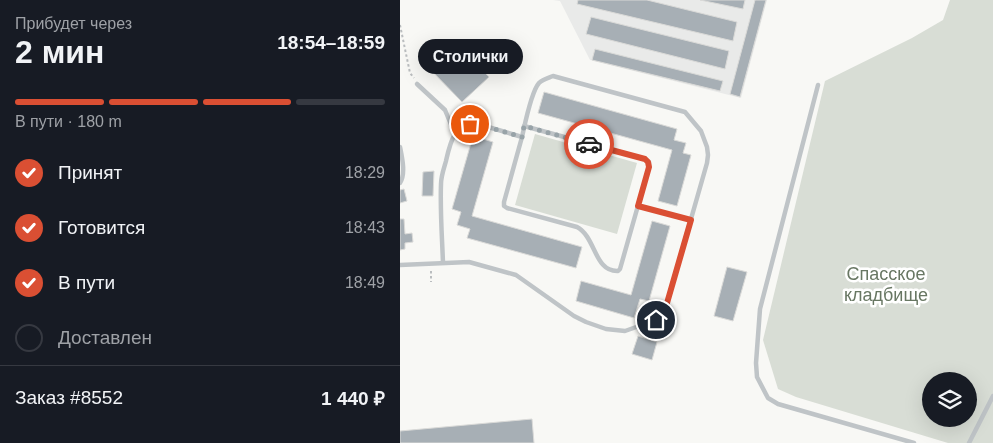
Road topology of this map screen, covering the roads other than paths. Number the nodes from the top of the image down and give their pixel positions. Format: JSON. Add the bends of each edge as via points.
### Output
{"nodes":[{"id":1,"x":417,"y":84,"type":"road end"},
{"id":2,"x":818,"y":85,"type":"dead end"},
{"id":3,"x":524,"y":126,"type":"junction"},
{"id":4,"x":455,"y":134,"type":"junction"},
{"id":5,"x":522,"y":137,"type":"junction"},
{"id":6,"x":400,"y":147,"type":"edge"},
{"id":7,"x":400,"y":183,"type":"edge"},
{"id":8,"x":638,"y":206,"type":"junction"},
{"id":9,"x":691,"y":220,"type":"junction"},
{"id":10,"x":443,"y":262,"type":"junction"},
{"id":11,"x":400,"y":265,"type":"edge"},
{"id":12,"x":993,"y":396,"type":"edge"},
{"id":13,"x":914,"y":443,"type":"edge"},
{"id":14,"x":968,"y":443,"type":"edge"}],
"edges":[{"from":1,"to":4,"type":"lane","via":[[445,110]]},
{"from":2,"to":13,"type":"lane","via":[[760,309],[757,378],[768,398],[778,404]]},
{"from":3,"to":5,"type":"lane"},
{"from":3,"to":8,"type":"lane","via":[[645,159],[649,167]]},
{"from":3,"to":9,"type":"lane","via":[[538,84],[554,76],[685,112],[701,131],[708,155]]},
{"from":4,"to":5,"type":"lane","via":[[470,124],[478,124]]},
{"from":4,"to":10,"type":"lane","via":[[441,182]]},
{"from":5,"to":8,"type":"lane","via":[[504,206],[583,230],[602,265],[609,270],[618,271],[620,268]]},
{"from":6,"to":7,"type":"lane","via":[[403,158],[403,180]]},
{"from":8,"to":9,"type":"lane"},
{"from":9,"to":10,"type":"lane","via":[[662,316],[625,331],[574,316],[516,275],[469,262]]},
{"from":10,"to":11,"type":"lane"},
{"from":12,"to":14,"type":"lane"}]}
